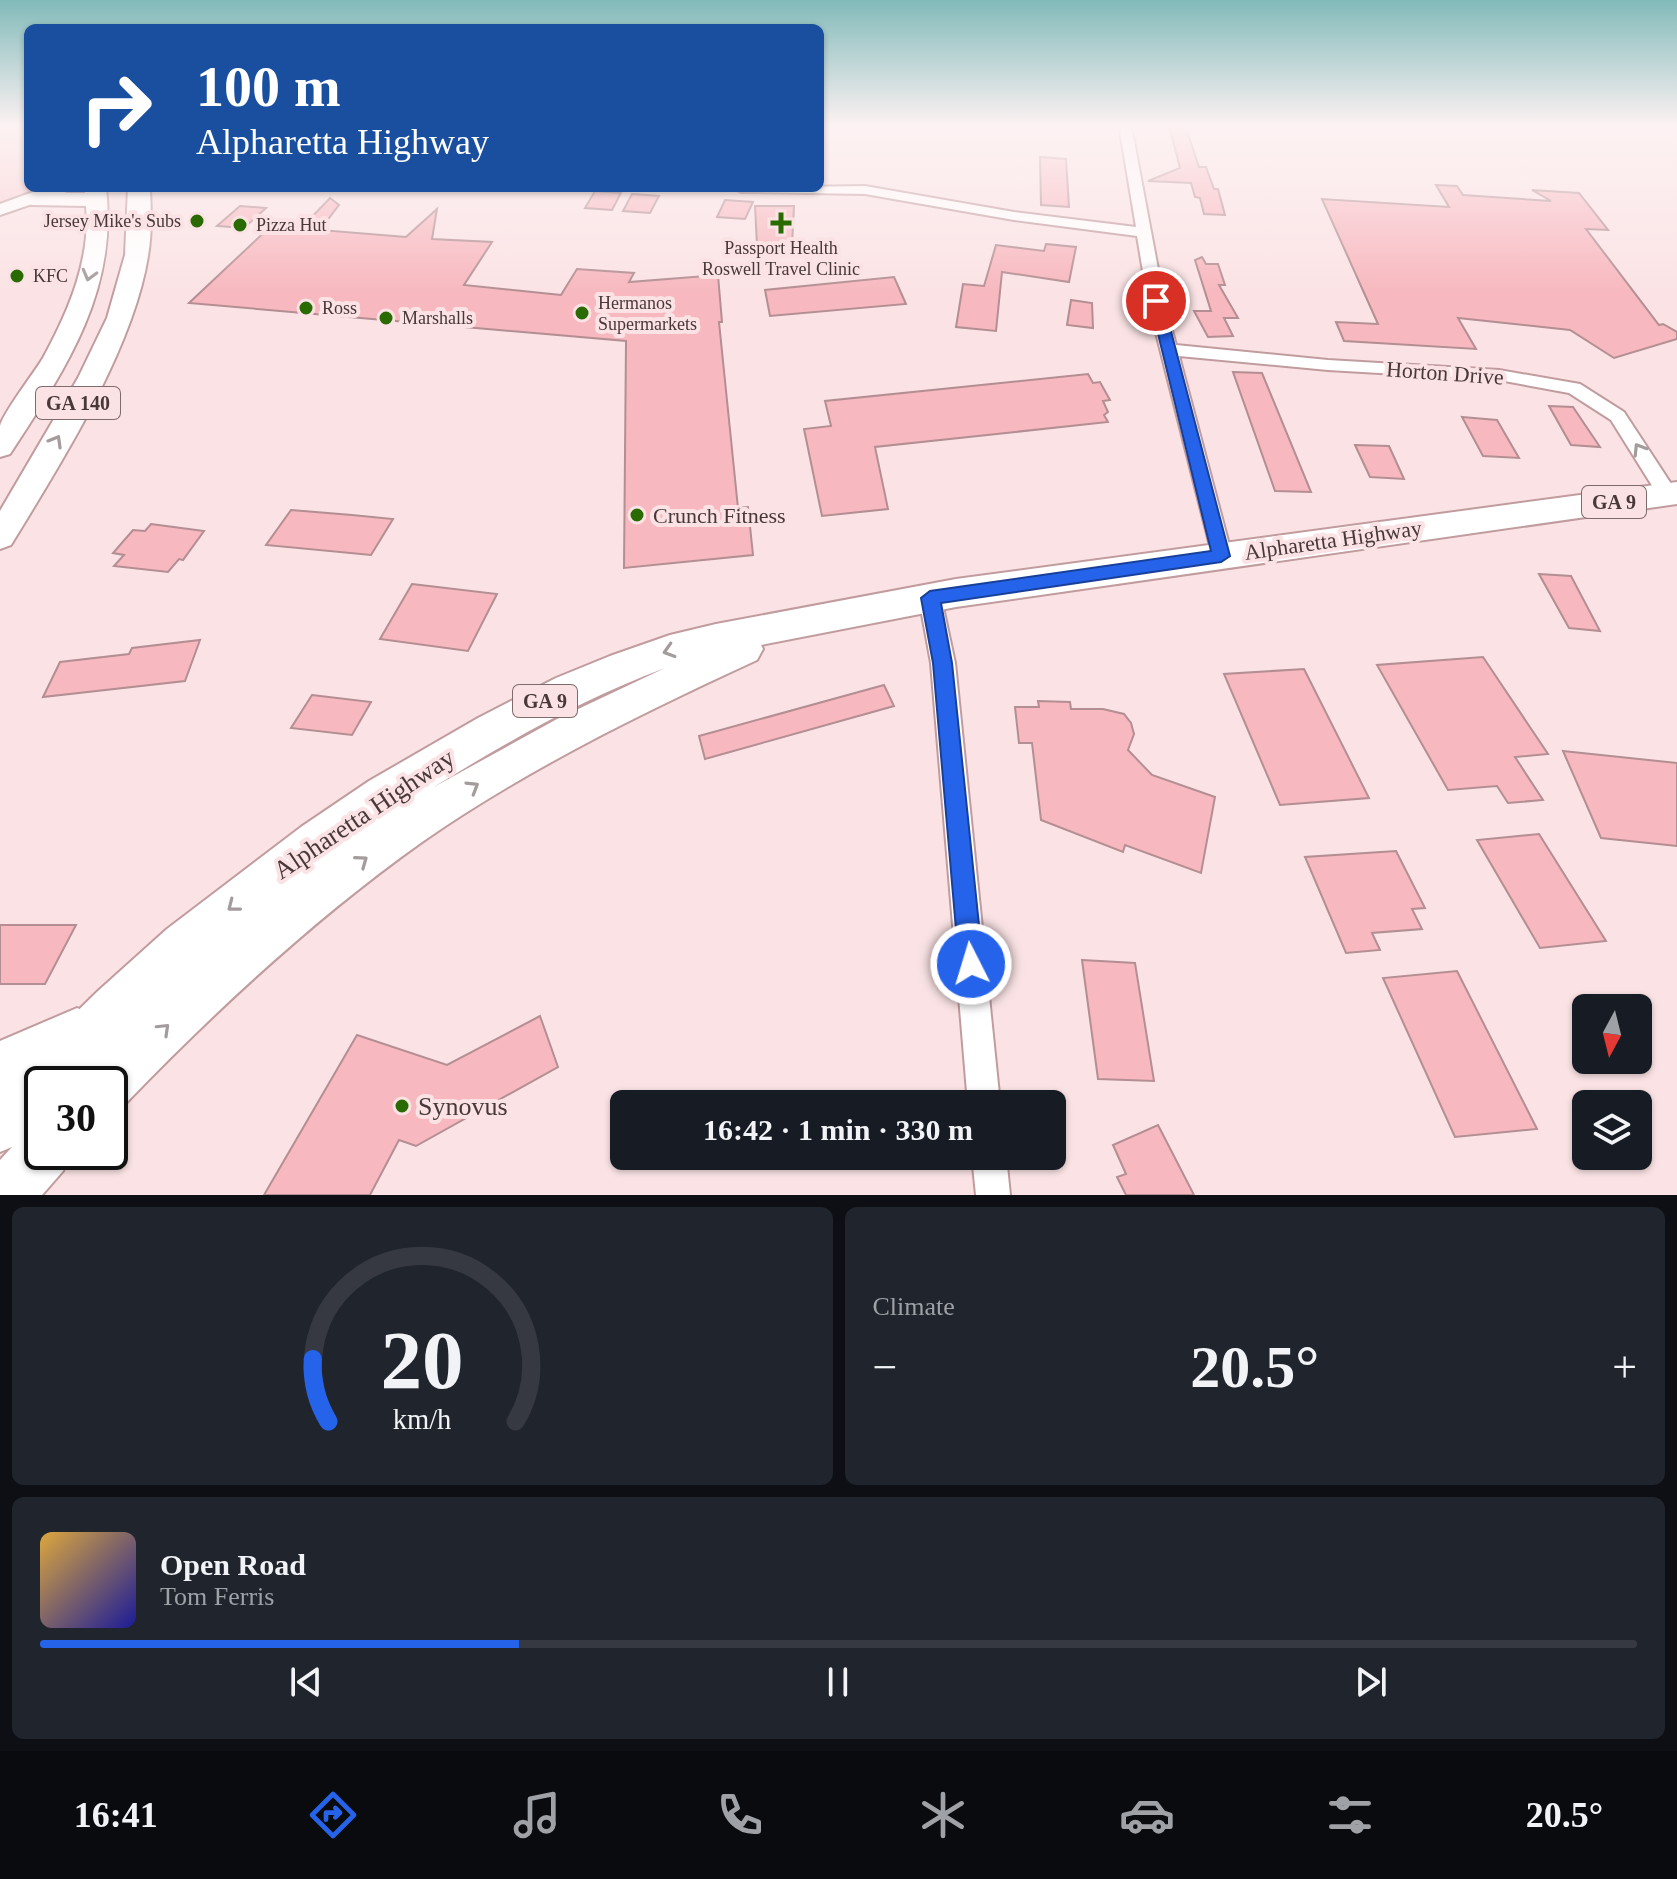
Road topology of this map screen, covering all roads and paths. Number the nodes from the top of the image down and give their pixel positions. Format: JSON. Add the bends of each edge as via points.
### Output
{"nodes":[{"id":1,"x":1134,"y":181,"type":"edge"},
{"id":2,"x":824,"y":189,"type":"edge"},
{"id":3,"x":50,"y":192,"type":"edge"},
{"id":4,"x":139,"y":192,"type":"edge"},
{"id":5,"x":96,"y":194,"type":"edge"},
{"id":6,"x":32,"y":199,"type":"junction"},
{"id":7,"x":0,"y":210,"type":"edge"},
{"id":8,"x":1143,"y":232,"type":"junction"},
{"id":9,"x":1170,"y":350,"type":"junction"},
{"id":10,"x":0,"y":447,"type":"edge"},
{"id":11,"x":1672,"y":494,"type":"edge"},
{"id":12,"x":9,"y":512,"type":"edge"},
{"id":13,"x":0,"y":537,"type":"edge"},
{"id":14,"x":1221,"y":556,"type":"junction"},
{"id":15,"x":930,"y":598,"type":"junction"},
{"id":16,"x":800,"y":624,"type":"junction"},
{"id":17,"x":624,"y":667,"type":"junction"},
{"id":18,"x":579,"y":728,"type":"junction"},
{"id":19,"x":115,"y":1008,"type":"junction"},
{"id":20,"x":0,"y":1066,"type":"edge"},
{"id":21,"x":127,"y":1066,"type":"edge"},
{"id":22,"x":983,"y":1090,"type":"edge"},
{"id":23,"x":0,"y":1125,"type":"edge"},
{"id":24,"x":28,"y":1170,"type":"edge"},
{"id":25,"x":43,"y":1170,"type":"edge"},
{"id":26,"x":990,"y":1170,"type":"edge"},
{"id":27,"x":5,"y":1195,"type":"edge"},
{"id":28,"x":30,"y":1195,"type":"edge"},
{"id":29,"x":993,"y":1195,"type":"edge"}],
"edges":[{"from":1,"to":8,"type":"street"},
{"from":2,"to":8,"type":"street","via":[[865,190]]},
{"from":3,"to":6,"type":"street"},
{"from":12,"to":4,"type":"main road","number":"GA 140","one_way":true,"via":[[101,362],[118,324],[137,262]]},
{"from":5,"to":6,"type":"main road"},
{"from":5,"to":10,"type":"main road","number":"GA 140","one_way":true,"via":[[97,242],[76,316],[51,368]]},
{"from":6,"to":7,"type":"street"},
{"from":8,"to":9,"type":"street"},
{"from":11,"to":9,"type":"street","name":"Horton Drive","one_way":true,"via":[[1618,416],[1574,388],[1499,375]]},
{"from":9,"to":14,"type":"street"},
{"from":11,"to":14,"type":"highway","name":"Alpharetta Highway","number":"GA 9"},
{"from":12,"to":13,"type":"main road","number":"GA 140"},
{"from":14,"to":15,"type":"highway","name":"Alpharetta Highway","number":"GA 9"},
{"from":15,"to":16,"type":"highway","name":"Alpharetta Highway","number":"GA 9"},
{"from":15,"to":22,"type":"street","via":[[943,663]]},
{"from":16,"to":17,"type":"highway","name":"Alpharetta Highway","number":"GA 9","one_way":true,"via":[[670,650]]},
{"from":16,"to":18,"type":"highway","name":"Alpharetta Highway","number":"GA 9"},
{"from":17,"to":18,"type":"highway","via":[[607,700]]},
{"from":17,"to":19,"type":"highway","name":"Alpharetta Highway","number":"GA 9","one_way":true,"via":[[513,718],[384,795],[216,919]]},
{"from":21,"to":18,"type":"highway","name":"Alpharetta Highway","number":"GA 9","one_way":true,"via":[[208,987],[342,876],[471,788]]},
{"from":19,"to":20,"type":"main road","via":[[51,1045]]},
{"from":19,"to":23,"type":"highway","name":"Alpharetta Highway","number":"GA 9"},
{"from":24,"to":27,"type":"highway"},
{"from":25,"to":28,"type":"main road"},
{"from":26,"to":29,"type":"street"}]}
